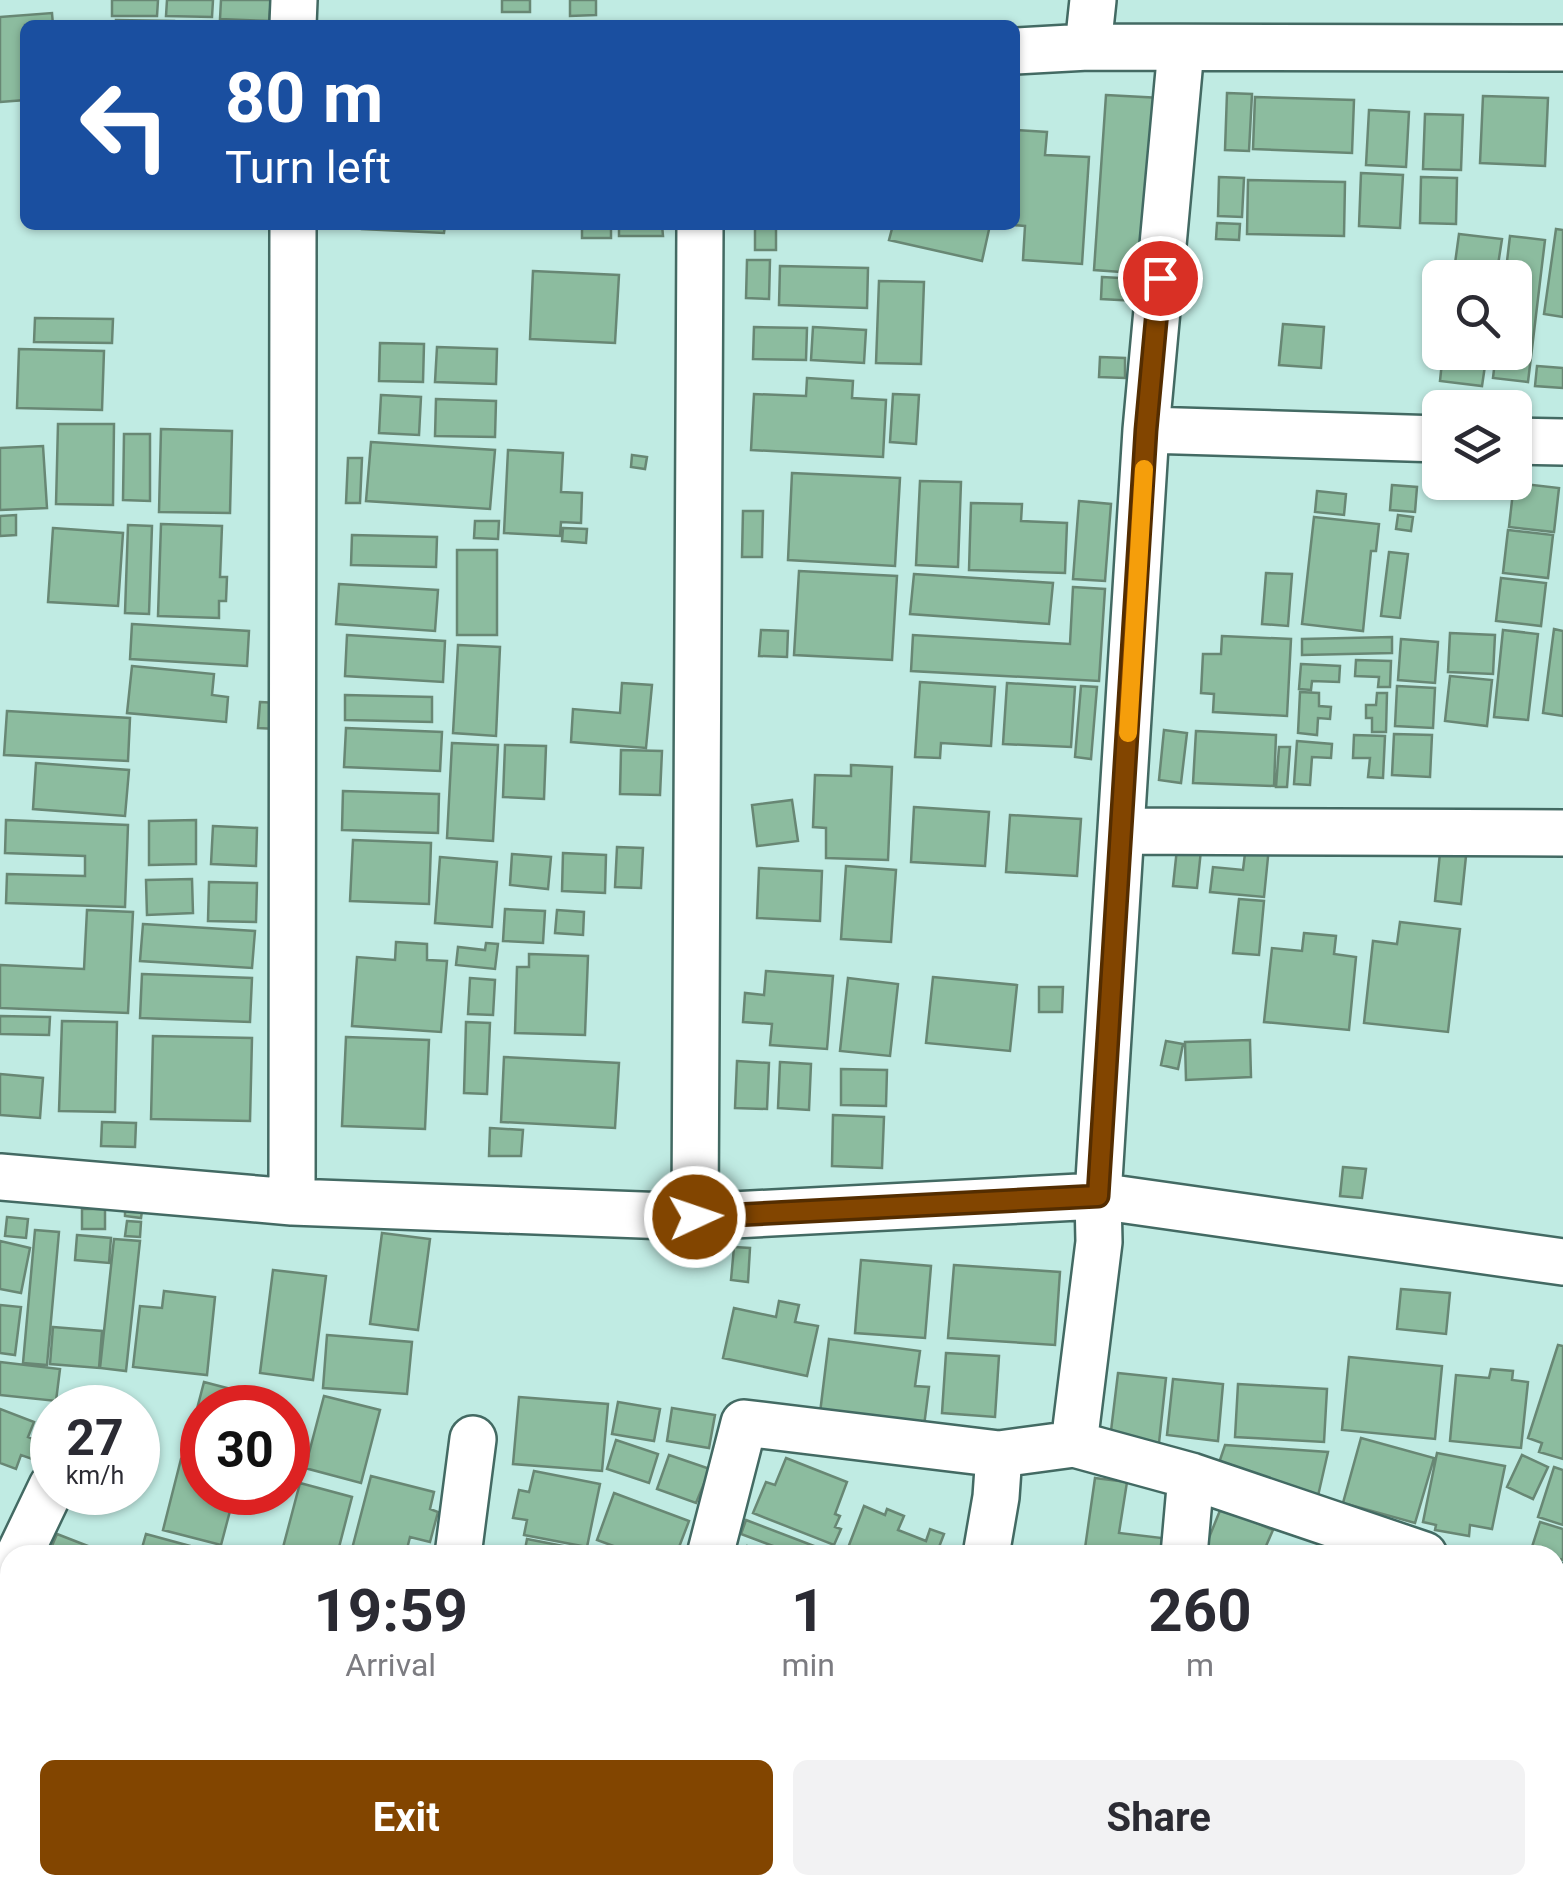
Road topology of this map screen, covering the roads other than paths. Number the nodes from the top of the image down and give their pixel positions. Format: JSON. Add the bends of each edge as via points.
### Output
{"nodes":[{"id":1,"x":1093,"y":0,"type":"edge"},
{"id":2,"x":1088,"y":47,"type":"junction"},
{"id":3,"x":1563,"y":48,"type":"edge"},
{"id":4,"x":1181,"y":49,"type":"junction"},
{"id":5,"x":1020,"y":51,"type":"edge"},
{"id":6,"x":294,"y":230,"type":"edge"},
{"id":7,"x":700,"y":230,"type":"edge"},
{"id":8,"x":1146,"y":430,"type":"junction"},
{"id":9,"x":1422,"y":438,"type":"edge"},
{"id":10,"x":1532,"y":441,"type":"edge"},
{"id":11,"x":1563,"y":442,"type":"edge"},
{"id":12,"x":1122,"y":831,"type":"junction"},
{"id":13,"x":1563,"y":833,"type":"edge"},
{"id":14,"x":0,"y":1177,"type":"edge"},
{"id":15,"x":1098,"y":1196,"type":"junction"},
{"id":16,"x":292,"y":1202,"type":"junction"},
{"id":17,"x":695,"y":1217,"type":"junction"},
{"id":18,"x":1563,"y":1262,"type":"edge"},
{"id":19,"x":473,"y":1439,"type":"dead end"},
{"id":20,"x":1074,"y":1444,"type":"junction"},
{"id":21,"x":999,"y":1454,"type":"junction"},
{"id":22,"x":1191,"y":1476,"type":"junction"},
{"id":23,"x":38,"y":1515,"type":"edge"},
{"id":24,"x":24,"y":1545,"type":"edge"},
{"id":25,"x":459,"y":1545,"type":"edge"},
{"id":26,"x":713,"y":1545,"type":"edge"},
{"id":27,"x":988,"y":1545,"type":"edge"},
{"id":28,"x":1185,"y":1545,"type":"edge"},
{"id":29,"x":1395,"y":1545,"type":"edge"}],
"edges":[{"from":1,"to":2,"type":"street"},
{"from":2,"to":4,"type":"street"},
{"from":2,"to":5,"type":"street"},
{"from":3,"to":4,"type":"street"},
{"from":4,"to":8,"type":"street"},
{"from":6,"to":16,"type":"street"},
{"from":7,"to":17,"type":"street"},
{"from":8,"to":9,"type":"street"},
{"from":8,"to":12,"type":"street"},
{"from":10,"to":11,"type":"street"},
{"from":12,"to":13,"type":"street"},
{"from":12,"to":15,"type":"street"},
{"from":14,"to":16,"type":"street"},
{"from":15,"to":17,"type":"street"},
{"from":15,"to":18,"type":"street"},
{"from":15,"to":20,"type":"street"},
{"from":16,"to":17,"type":"street"},
{"from":19,"to":25,"type":"street"},
{"from":20,"to":21,"type":"street"},
{"from":20,"to":22,"type":"street"},
{"from":21,"to":26,"type":"street","via":[[744,1423]]},
{"from":21,"to":27,"type":"street"},
{"from":22,"to":28,"type":"street"},
{"from":22,"to":29,"type":"street"},
{"from":23,"to":24,"type":"street"}]}
